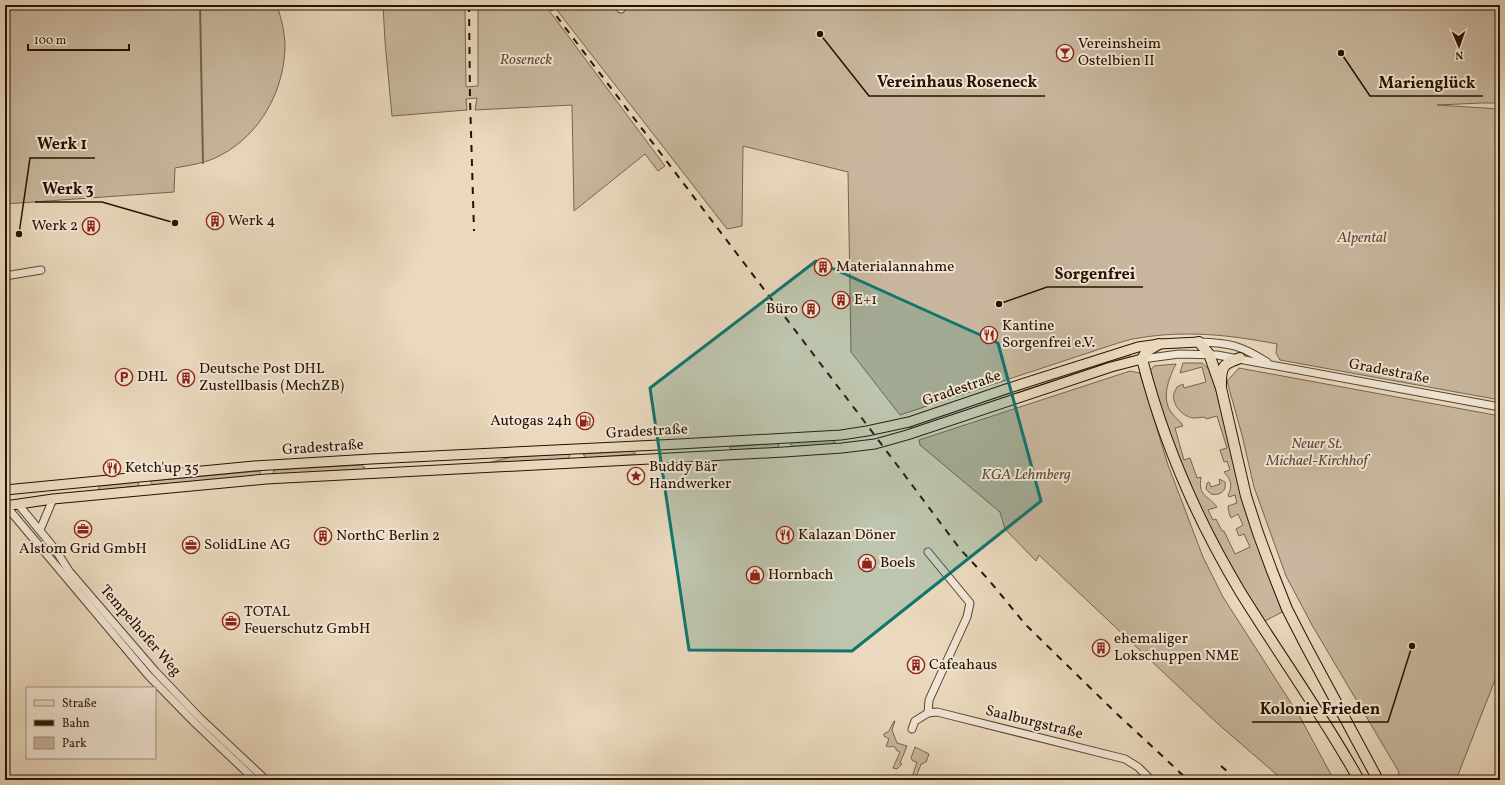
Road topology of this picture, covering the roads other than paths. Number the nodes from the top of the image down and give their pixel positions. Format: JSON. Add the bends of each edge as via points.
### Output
{"nodes":[{"id":1,"x":41,"y":270,"type":"dead end"},
{"id":2,"x":5,"y":276,"type":"edge"},
{"id":3,"x":1199,"y":342,"type":"junction"},
{"id":4,"x":1159,"y":344,"type":"junction"},
{"id":5,"x":1209,"y":354,"type":"junction"},
{"id":6,"x":1240,"y":358,"type":"junction"},
{"id":7,"x":1142,"y":359,"type":"junction"},
{"id":8,"x":1273,"y":365,"type":"junction"},
{"id":9,"x":1221,"y":388,"type":"junction"},
{"id":10,"x":1500,"y":408,"type":"edge"},
{"id":11,"x":46,"y":485,"type":"junction"},
{"id":12,"x":5,"y":490,"type":"edge"},
{"id":13,"x":50,"y":499,"type":"junction"},
{"id":14,"x":18,"y":504,"type":"junction"},
{"id":15,"x":5,"y":506,"type":"edge"},
{"id":16,"x":40,"y":530,"type":"junction"},
{"id":17,"x":928,"y":552,"type":"dead end"},
{"id":18,"x":147,"y":662,"type":"junction"},
{"id":19,"x":141,"y":668,"type":"junction"},
{"id":20,"x":928,"y":713,"type":"junction"},
{"id":21,"x":912,"y":729,"type":"dead end"},
{"id":22,"x":255,"y":780,"type":"edge"},
{"id":23,"x":266,"y":780,"type":"edge"},
{"id":24,"x":1151,"y":780,"type":"edge"},
{"id":25,"x":1359,"y":780,"type":"edge"},
{"id":26,"x":1378,"y":780,"type":"edge"}],
"edges":[{"from":1,"to":2,"type":"street"},
{"from":3,"to":4,"type":"main road","name":"Gradestraße"},
{"from":3,"to":5,"type":"highway"},
{"from":3,"to":8,"type":"street","name":"Gradestraße","via":[[1238,346]]},
{"from":4,"to":7,"type":"highway","via":[[1147,351]]},
{"from":4,"to":11,"type":"main road","name":"Gradestraße","via":[[1117,353],[909,422],[867,431],[679,444],[254,466]]},
{"from":5,"to":6,"type":"street","name":"Gradestraße"},
{"from":5,"to":7,"type":"street","name":"Gradestraße","via":[[1179,354]]},
{"from":5,"to":9,"type":"highway"},
{"from":6,"to":8,"type":"street","name":"Gradestraße"},
{"from":6,"to":9,"type":"highway","via":[[1228,362],[1223,367]]},
{"from":7,"to":13,"type":"main road","name":"Gradestraße","via":[[875,444],[784,452],[266,479]]},
{"from":7,"to":25,"type":"highway","via":[[1179,472],[1197,511],[1240,591],[1334,736]]},
{"from":8,"to":10,"type":"street","name":"Gradestraße"},
{"from":9,"to":26,"type":"highway","via":[[1246,496],[1287,609]]},
{"from":11,"to":12,"type":"main road","name":"Gradestraße"},
{"from":11,"to":13,"type":"main road"},
{"from":12,"to":14,"type":"main road","name":"Tempelhofer Weg"},
{"from":13,"to":14,"type":"main road","name":"Gradestraße"},
{"from":13,"to":16,"type":"street"},
{"from":14,"to":15,"type":"main road","name":"Gradestraße"},
{"from":14,"to":16,"type":"street","name":"Tempelhofer Weg"},
{"from":15,"to":19,"type":"street","name":"Tempelhofer Weg"},
{"from":16,"to":18,"type":"street","name":"Tempelhofer Weg","via":[[69,570]]},
{"from":17,"to":20,"type":"street","via":[[970,603],[967,617],[929,700]]},
{"from":18,"to":19,"type":"street"},
{"from":18,"to":23,"type":"street","name":"Tempelhofer Weg","via":[[200,718]]},
{"from":19,"to":22,"type":"street","name":"Tempelhofer Weg"},
{"from":20,"to":21,"type":"street","via":[[915,721]]},
{"from":20,"to":24,"type":"street","name":"Saalburgstraße","via":[[944,713],[1125,759]]}]}
